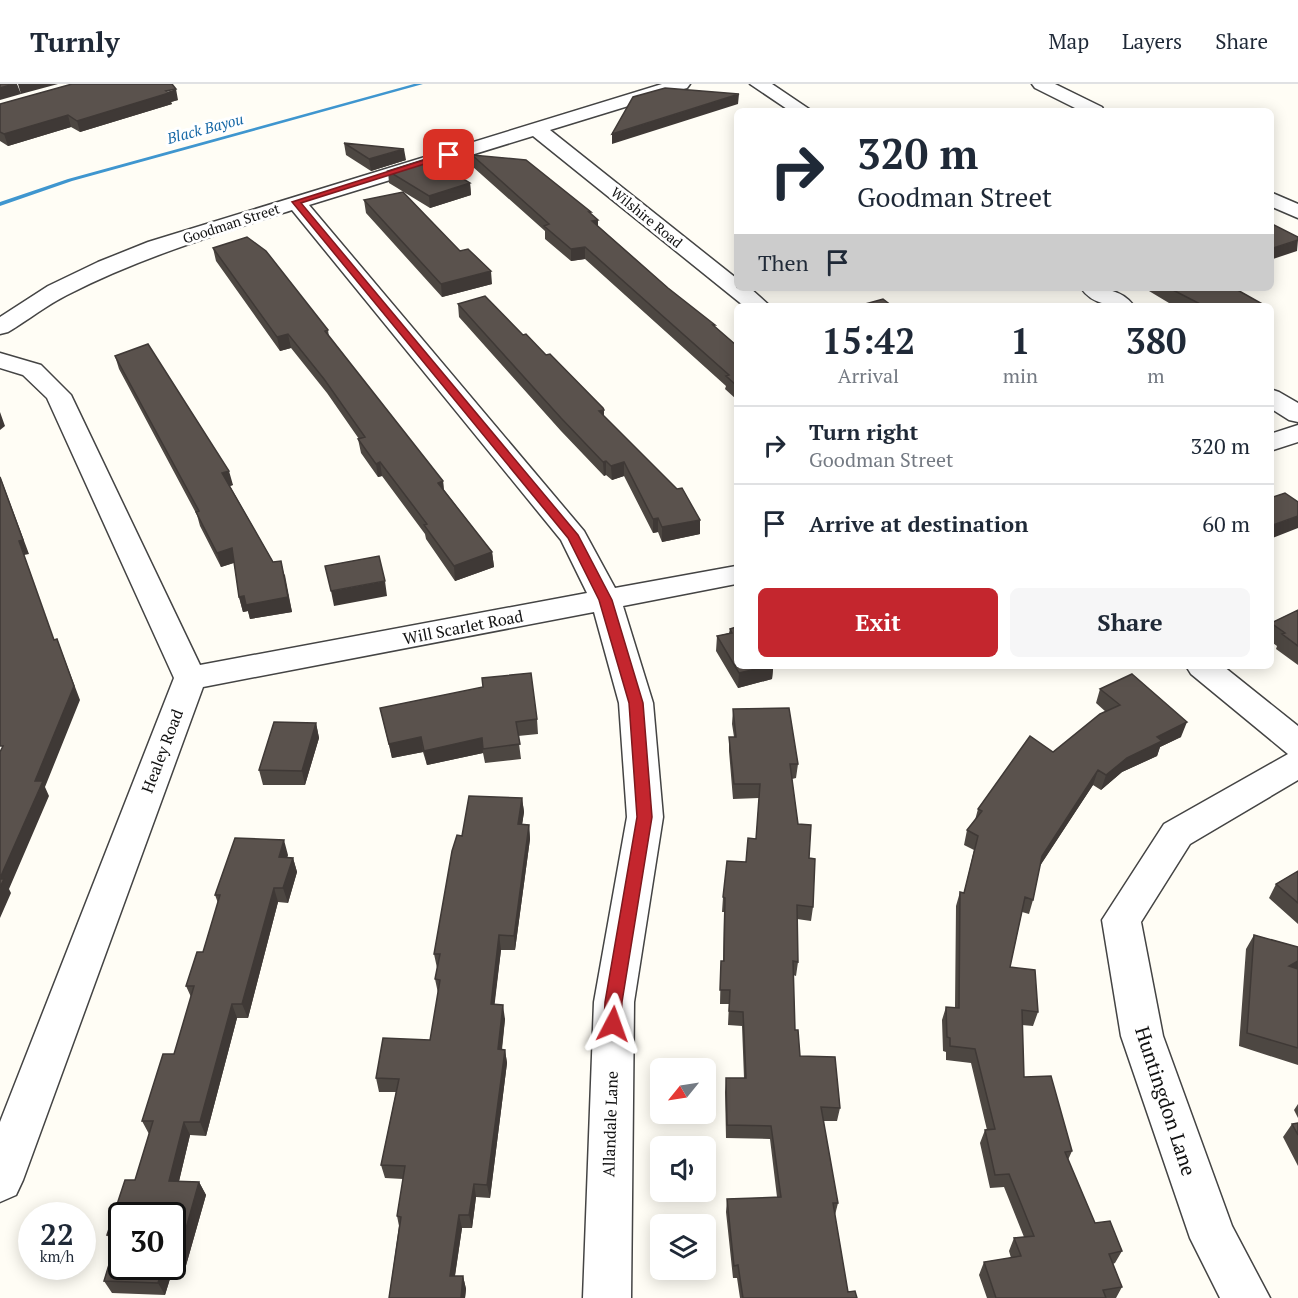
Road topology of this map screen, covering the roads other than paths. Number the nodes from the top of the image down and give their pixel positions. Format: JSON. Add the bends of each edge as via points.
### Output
{"nodes":[{"id":1,"x":681,"y":84,"type":"edge"},
{"id":2,"x":759,"y":84,"type":"edge"},
{"id":3,"x":1041,"y":84,"type":"edge"},
{"id":4,"x":798,"y":108,"type":"edge"},
{"id":5,"x":1089,"y":108,"type":"edge"},
{"id":6,"x":536,"y":129,"type":"junction"},
{"id":7,"x":1274,"y":200,"type":"edge"},
{"id":8,"x":296,"y":202,"type":"junction"},
{"id":9,"x":1298,"y":212,"type":"edge"},
{"id":10,"x":734,"y":287,"type":"edge"},
{"id":11,"x":739,"y":291,"type":"edge"},
{"id":12,"x":1097,"y":291,"type":"edge"},
{"id":13,"x":754,"y":303,"type":"edge"},
{"id":14,"x":1117,"y":303,"type":"edge"},
{"id":15,"x":0,"y":327,"type":"edge"},
{"id":16,"x":0,"y":360,"type":"edge"},
{"id":17,"x":1274,"y":399,"type":"edge"},
{"id":18,"x":1298,"y":414,"type":"edge"},
{"id":19,"x":1298,"y":434,"type":"edge"},
{"id":20,"x":1274,"y":442,"type":"edge"},
{"id":21,"x":734,"y":575,"type":"edge"},
{"id":22,"x":606,"y":600,"type":"junction"},
{"id":23,"x":1206,"y":669,"type":"edge"},
{"id":24,"x":190,"y":678,"type":"junction"},
{"id":25,"x":1298,"y":745,"type":"edge"},
{"id":26,"x":1298,"y":764,"type":"edge"},
{"id":27,"x":0,"y":1180,"type":"edge"},
{"id":28,"x":607,"y":1298,"type":"edge"},
{"id":29,"x":1246,"y":1298,"type":"edge"}],
"edges":[{"from":1,"to":6,"type":"street","name":"Goodman Street"},
{"from":2,"to":4,"type":"street"},
{"from":3,"to":5,"type":"street"},
{"from":6,"to":8,"type":"street","name":"Goodman Street"},
{"from":6,"to":10,"type":"street","name":"Wilshire Road"},
{"from":7,"to":9,"type":"street"},
{"from":8,"to":15,"type":"street","name":"Goodman Street","via":[[106,267],[56,291]]},
{"from":8,"to":22,"type":"street","name":"Allandale Lane","via":[[573,537]]},
{"from":11,"to":13,"type":"street","name":"Wilshire Road"},
{"from":12,"to":14,"type":"street"},
{"from":16,"to":24,"type":"street","via":[[32,370],[58,395]]},
{"from":17,"to":18,"type":"street"},
{"from":19,"to":20,"type":"street"},
{"from":21,"to":22,"type":"street","name":"Will Scarlet Road"},
{"from":22,"to":24,"type":"street","name":"Will Scarlet Road"},
{"from":22,"to":28,"type":"street","name":"Allandale Lane","via":[[636,703],[645,817],[614,1002]]},
{"from":23,"to":25,"type":"street"},
{"from":24,"to":27,"type":"street","name":"Healey Road"},
{"from":26,"to":29,"type":"street","name":"Huntingdon Lane","via":[[1177,834],[1121,920],[1142,1036],[1213,1238]]}]}
